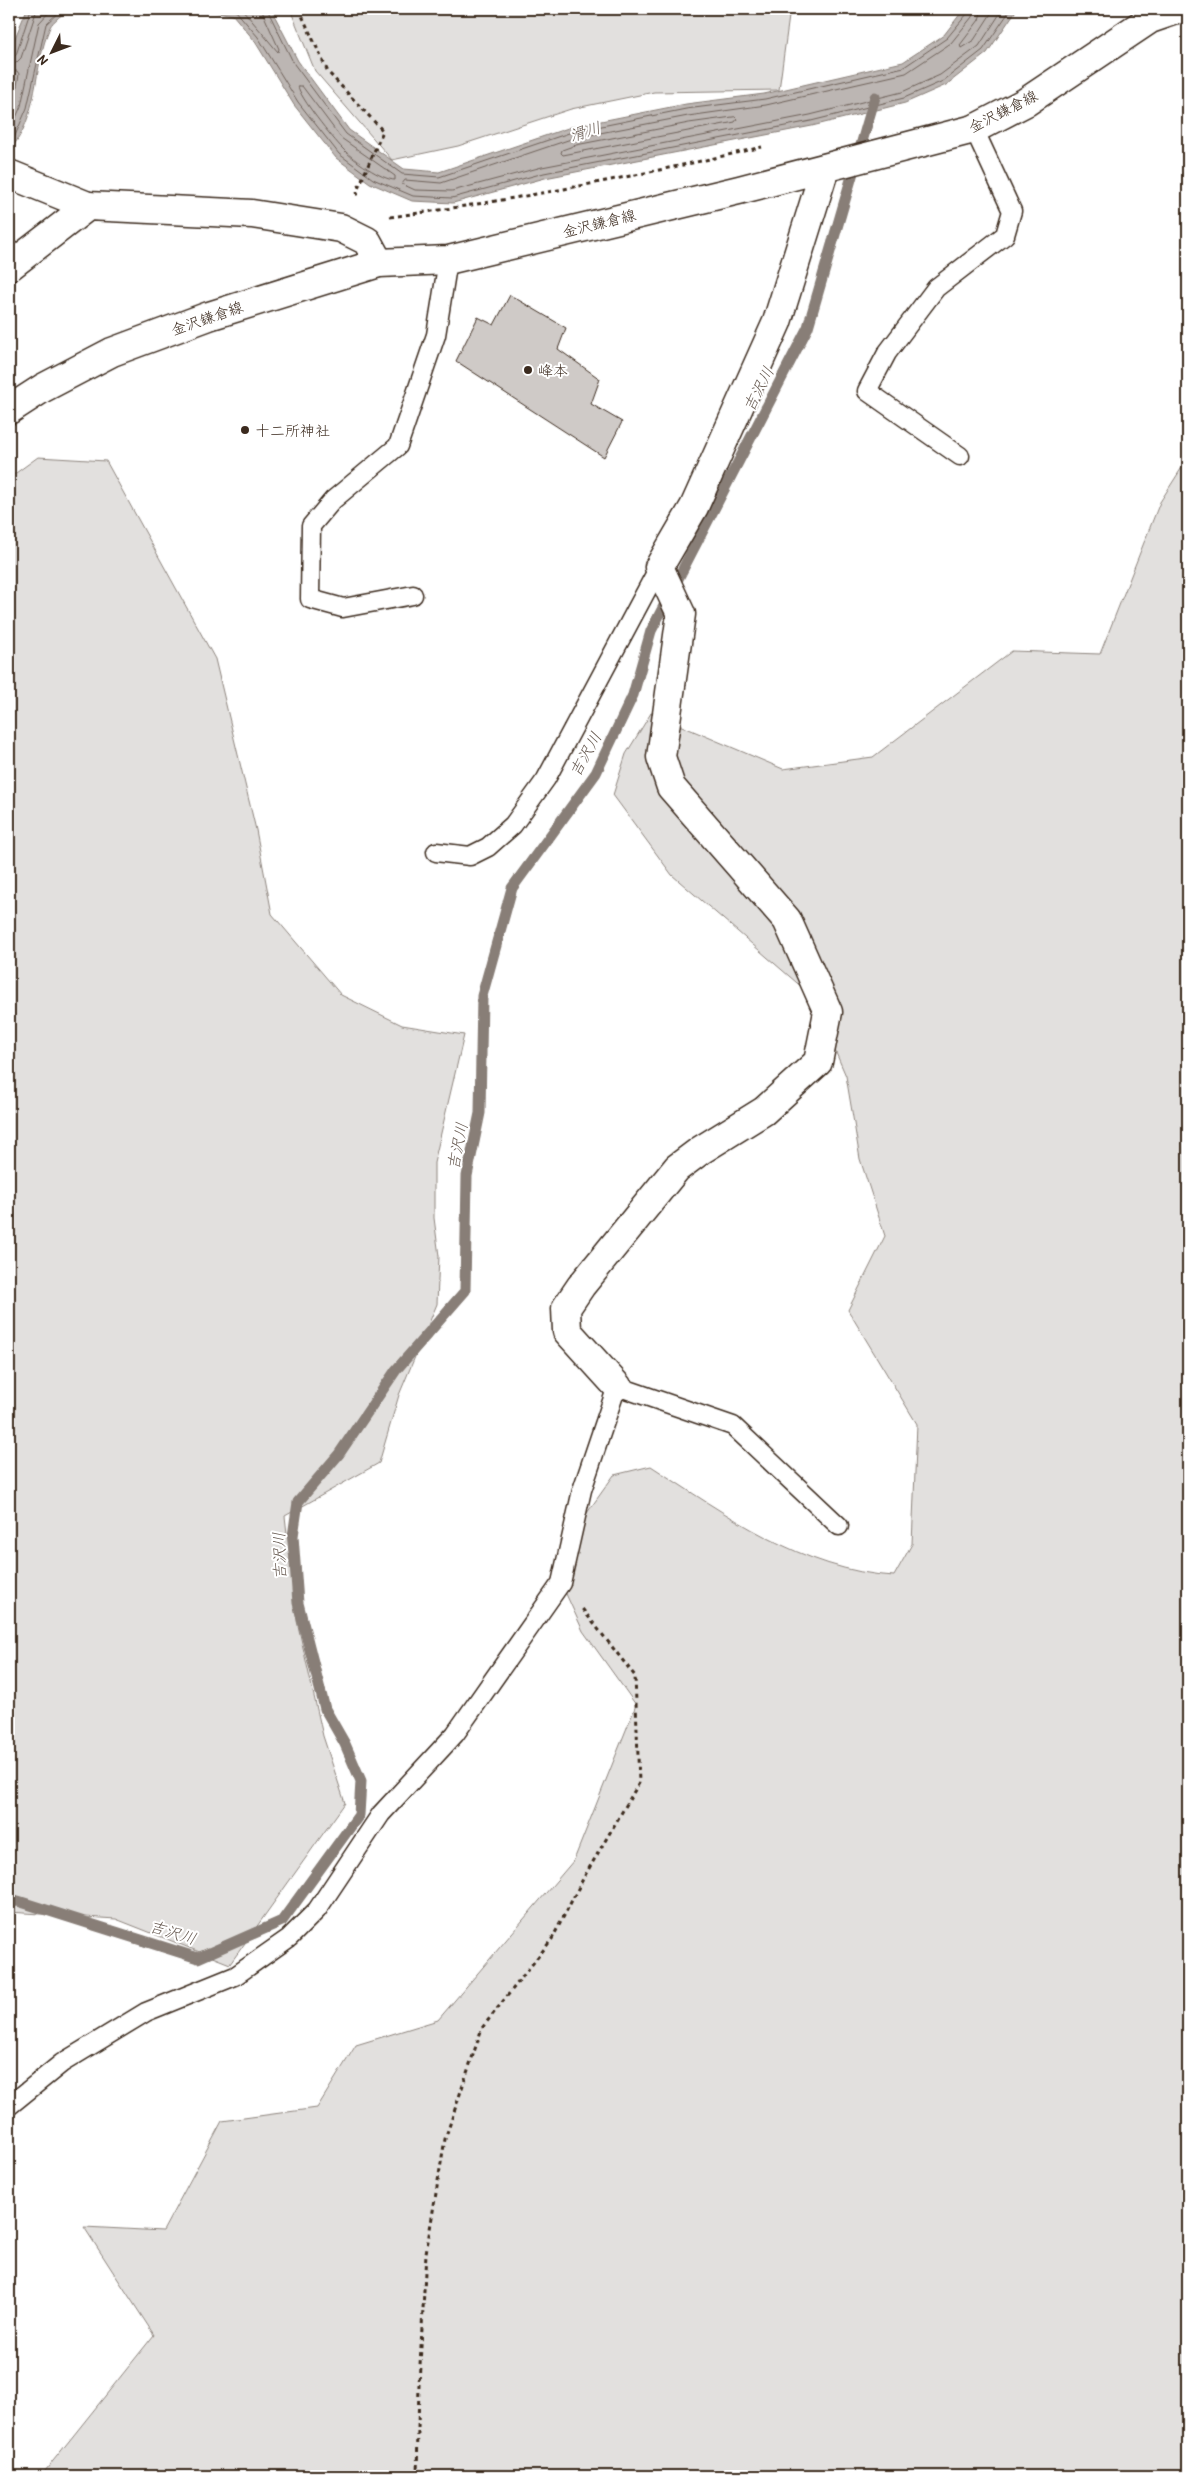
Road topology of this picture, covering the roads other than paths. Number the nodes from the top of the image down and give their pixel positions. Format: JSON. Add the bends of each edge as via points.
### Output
{"nodes":[{"id":1,"x":1179,"y":9,"type":"edge"},
{"id":2,"x":974,"y":130,"type":"junction"},
{"id":3,"x":825,"y":168,"type":"junction"},
{"id":4,"x":9,"y":174,"type":"edge"},
{"id":5,"x":88,"y":206,"type":"junction"},
{"id":6,"x":448,"y":260,"type":"junction"},
{"id":7,"x":379,"y":263,"type":"junction"},
{"id":8,"x":9,"y":267,"type":"edge"},
{"id":9,"x":9,"y":410,"type":"edge"},
{"id":10,"x":960,"y":456,"type":"dead end"},
{"id":11,"x":658,"y":567,"type":"junction"},
{"id":12,"x":413,"y":596,"type":"dead end"},
{"id":13,"x":436,"y":852,"type":"dead end"},
{"id":14,"x":617,"y":1386,"type":"junction"},
{"id":15,"x":839,"y":1526,"type":"dead end"},
{"id":16,"x":9,"y":2106,"type":"edge"}],
"edges":[{"from":1,"to":2,"type":"street","name":"金沢鎌倉線","via":[[1150,19],[1026,102]]},
{"from":2,"to":3,"type":"street","name":"金沢鎌倉線"},
{"from":2,"to":10,"type":"lane","via":[[1012,210],[1005,235],[936,288],[887,353],[868,391]]},
{"from":3,"to":6,"type":"street","name":"金沢鎌倉線"},
{"from":3,"to":11,"type":"street","via":[[777,322],[694,507]]},
{"from":4,"to":5,"type":"street"},
{"from":5,"to":7,"type":"street","via":[[252,214],[341,228],[367,241]]},
{"from":5,"to":8,"type":"street"},
{"from":6,"to":7,"type":"street","name":"金沢鎌倉線"},
{"from":6,"to":12,"type":"lane","via":[[436,335],[398,446],[333,500],[311,526],[310,599],[343,608]]},
{"from":7,"to":9,"type":"street","name":"金沢鎌倉線","via":[[209,316],[112,352]]},
{"from":11,"to":13,"type":"lane","via":[[546,779],[513,825],[488,847],[470,856]]},
{"from":11,"to":14,"type":"street","via":[[681,614],[661,757],[672,787],[787,920],[828,1012],[818,1062],[764,1111],[677,1168],[566,1308],[567,1331]]},
{"from":14,"to":15,"type":"lane","via":[[733,1426]]},
{"from":14,"to":16,"type":"lane","via":[[582,1490],[561,1583],[455,1734],[381,1814],[317,1910],[290,1938],[235,1976],[146,2012],[62,2063]]}]}
